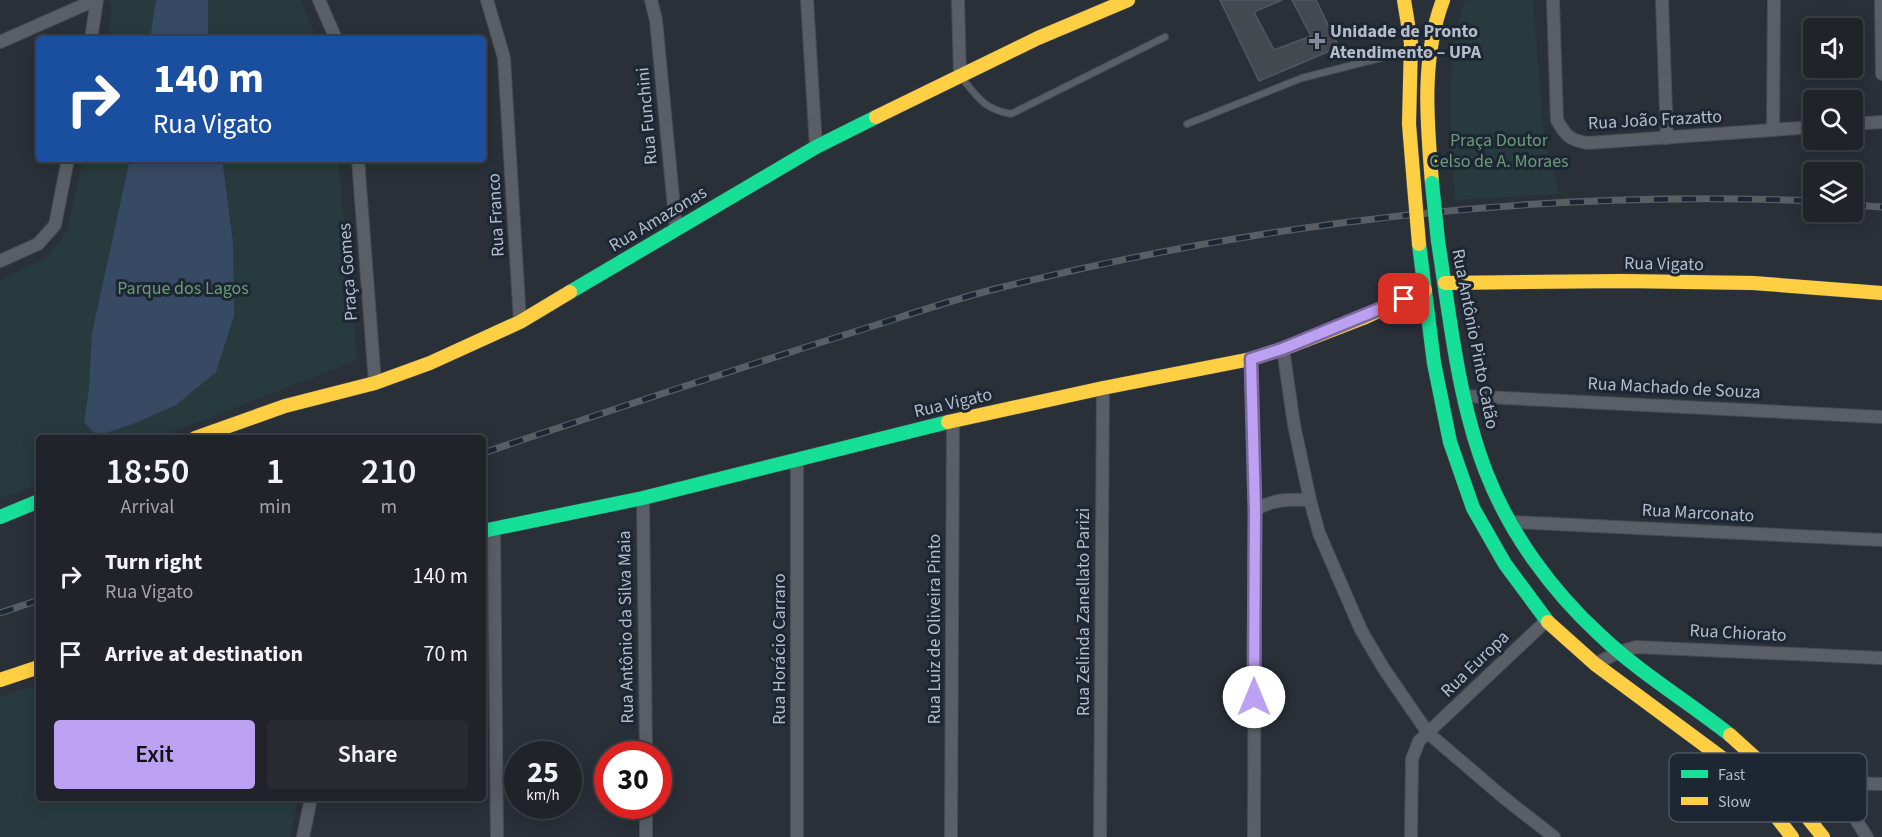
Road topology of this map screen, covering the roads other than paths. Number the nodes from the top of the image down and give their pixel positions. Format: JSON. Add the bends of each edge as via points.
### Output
{"nodes":[{"id":1,"x":96,"y":0,"type":"edge"},
{"id":2,"x":318,"y":0,"type":"edge"},
{"id":3,"x":487,"y":0,"type":"edge"},
{"id":4,"x":651,"y":0,"type":"edge"},
{"id":5,"x":807,"y":0,"type":"edge"},
{"id":6,"x":958,"y":0,"type":"edge"},
{"id":7,"x":1128,"y":0,"type":"edge"},
{"id":8,"x":1404,"y":0,"type":"edge"},
{"id":9,"x":1443,"y":0,"type":"edge"},
{"id":10,"x":1553,"y":0,"type":"edge"},
{"id":11,"x":1662,"y":0,"type":"edge"},
{"id":12,"x":1773,"y":0,"type":"edge"},
{"id":13,"x":1881,"y":0,"type":"edge"},
{"id":14,"x":1111,"y":4,"type":"edge"},
{"id":15,"x":91,"y":36,"type":"edge"},
{"id":16,"x":335,"y":36,"type":"edge"},
{"id":17,"x":1165,"y":37,"type":"dead end"},
{"id":18,"x":0,"y":42,"type":"edge"},
{"id":19,"x":1412,"y":50,"type":"junction"},
{"id":20,"x":1882,"y":74,"type":"edge"},
{"id":21,"x":960,"y":76,"type":"junction"},
{"id":22,"x":1882,"y":122,"type":"edge"},
{"id":23,"x":1863,"y":123,"type":"edge"},
{"id":24,"x":1187,"y":124,"type":"dead end"},
{"id":25,"x":1803,"y":128,"type":"edge"},
{"id":26,"x":1773,"y":130,"type":"junction"},
{"id":27,"x":1667,"y":138,"type":"junction"},
{"id":28,"x":816,"y":147,"type":"junction"},
{"id":29,"x":67,"y":162,"type":"edge"},
{"id":30,"x":358,"y":162,"type":"edge"},
{"id":31,"x":676,"y":230,"type":"junction"},
{"id":32,"x":0,"y":261,"type":"edge"},
{"id":33,"x":1444,"y":283,"type":"junction"},
{"id":34,"x":1425,"y":290,"type":"junction"},
{"id":35,"x":1882,"y":293,"type":"edge"},
{"id":36,"x":520,"y":322,"type":"junction"},
{"id":37,"x":1282,"y":349,"type":"junction"},
{"id":38,"x":1251,"y":359,"type":"junction"},
{"id":39,"x":375,"y":383,"type":"junction"},
{"id":40,"x":1103,"y":388,"type":"junction"},
{"id":41,"x":1465,"y":396,"type":"junction"},
{"id":42,"x":1882,"y":417,"type":"edge"},
{"id":43,"x":953,"y":421,"type":"junction"},
{"id":44,"x":203,"y":435,"type":"edge"},
{"id":45,"x":797,"y":460,"type":"junction"},
{"id":46,"x":643,"y":498,"type":"junction"},
{"id":47,"x":1310,"y":500,"type":"junction"},
{"id":48,"x":36,"y":502,"type":"edge"},
{"id":49,"x":1255,"y":510,"type":"junction"},
{"id":50,"x":0,"y":517,"type":"edge"},
{"id":51,"x":1512,"y":522,"type":"junction"},
{"id":52,"x":488,"y":530,"type":"edge"},
{"id":53,"x":1882,"y":540,"type":"edge"},
{"id":54,"x":1546,"y":621,"type":"junction"},
{"id":55,"x":1619,"y":652,"type":"junction"},
{"id":56,"x":1882,"y":658,"type":"edge"},
{"id":57,"x":1595,"y":664,"type":"junction"},
{"id":58,"x":36,"y":668,"type":"edge"},
{"id":59,"x":0,"y":680,"type":"edge"},
{"id":60,"x":1428,"y":733,"type":"junction"},
{"id":61,"x":645,"y":741,"type":"edge"},
{"id":62,"x":1714,"y":753,"type":"edge"},
{"id":63,"x":1751,"y":753,"type":"edge"},
{"id":64,"x":1867,"y":783,"type":"edge"},
{"id":65,"x":1882,"y":784,"type":"edge"},
{"id":66,"x":310,"y":801,"type":"edge"},
{"id":67,"x":646,"y":819,"type":"edge"},
{"id":68,"x":1780,"y":822,"type":"edge"},
{"id":69,"x":1812,"y":822,"type":"edge"},
{"id":70,"x":1857,"y":822,"type":"edge"},
{"id":71,"x":303,"y":837,"type":"edge"},
{"id":72,"x":497,"y":837,"type":"edge"},
{"id":73,"x":646,"y":837,"type":"edge"},
{"id":74,"x":797,"y":837,"type":"edge"},
{"id":75,"x":951,"y":837,"type":"edge"},
{"id":76,"x":1100,"y":837,"type":"edge"},
{"id":77,"x":1254,"y":837,"type":"edge"},
{"id":78,"x":1411,"y":837,"type":"edge"},
{"id":79,"x":1554,"y":837,"type":"edge"},
{"id":80,"x":1792,"y":837,"type":"edge"},
{"id":81,"x":1823,"y":837,"type":"edge"},
{"id":82,"x":1867,"y":837,"type":"edge"}],
"edges":[{"from":1,"to":15,"type":"street"},
{"from":1,"to":18,"type":"street"},
{"from":2,"to":16,"type":"street"},
{"from":3,"to":36,"type":"street","name":"Rua Franco","via":[[504,58]]},
{"from":4,"to":31,"type":"street","name":"Rua Funchini"},
{"from":5,"to":28,"type":"street"},
{"from":6,"to":21,"type":"street"},
{"from":7,"to":14,"type":"street","name":"Rua Amazonas"},
{"from":8,"to":19,"type":"street","name":"Rua Antônio Pinto Catão"},
{"from":9,"to":33,"type":"street","name":"Rua Antônio Pinto Catão","bridge":true,"via":[[1430,49],[1426,112]]},
{"from":10,"to":27,"type":"street","name":"Rua João Frazatto","via":[[1557,120],[1563,131],[1573,141],[1588,143]]},
{"from":11,"to":27,"type":"street"},
{"from":12,"to":26,"type":"street"},
{"from":13,"to":20,"type":"street"},
{"from":14,"to":21,"type":"street","name":"Rua Amazonas"},
{"from":17,"to":21,"type":"lane","via":[[1011,114],[997,112],[982,103]]},
{"from":19,"to":24,"type":"lane","via":[[1302,78]]},
{"from":19,"to":34,"type":"street","name":"Rua Antônio Pinto Catão","bridge":true,"via":[[1409,117]]},
{"from":21,"to":28,"type":"street","name":"Rua Amazonas"},
{"from":22,"to":23,"type":"street"},
{"from":25,"to":26,"type":"street","name":"Rua João Frazatto"},
{"from":26,"to":27,"type":"street","name":"Rua João Frazatto"},
{"from":28,"to":31,"type":"street","name":"Rua Amazonas"},
{"from":29,"to":32,"type":"street","via":[[55,225],[38,244]]},
{"from":30,"to":39,"type":"street","name":"Praça Gomes"},
{"from":31,"to":36,"type":"street","name":"Rua Amazonas"},
{"from":33,"to":35,"type":"street","name":"Rua Vigato","via":[[1753,283]]},
{"from":33,"to":41,"type":"street","name":"Rua Antônio Pinto Catão"},
{"from":34,"to":37,"type":"street","name":"Rua Vigato"},
{"from":34,"to":54,"type":"street","name":"Rua Antônio Pinto Catão","via":[[1450,442],[1473,508],[1505,564]]},
{"from":36,"to":39,"type":"street","name":"Rua Amazonas"},
{"from":37,"to":38,"type":"street","name":"Rua Vigato"},
{"from":37,"to":47,"type":"street"},
{"from":38,"to":40,"type":"street","name":"Rua Vigato"},
{"from":38,"to":49,"type":"street"},
{"from":39,"to":44,"type":"street","name":"Rua Amazonas","via":[[285,406]]},
{"from":40,"to":43,"type":"street","name":"Rua Vigato"},
{"from":40,"to":76,"type":"street","name":"Rua Zelinda Zanellato Parizi"},
{"from":41,"to":42,"type":"street","name":"Rua Machado de Souza"},
{"from":41,"to":51,"type":"street","name":"Rua Antônio Pinto Catão","via":[[1491,484]]},
{"from":43,"to":45,"type":"street","name":"Rua Vigato"},
{"from":43,"to":75,"type":"street","name":"Rua Luiz de Oliveira Pinto"},
{"from":45,"to":46,"type":"street","name":"Rua Vigato"},
{"from":45,"to":74,"type":"street","name":"Rua Horácio Carraro"},
{"from":46,"to":52,"type":"street","name":"Rua Vigato"},
{"from":46,"to":61,"type":"street","name":"Rua Antônio da Silva Maia"},
{"from":47,"to":49,"type":"street","via":[[1278,499]]},
{"from":47,"to":60,"type":"street","via":[[1319,533],[1361,630]]},
{"from":48,"to":50,"type":"street"},
{"from":49,"to":77,"type":"street"},
{"from":51,"to":53,"type":"street","name":"Rua Marconato"},
{"from":51,"to":55,"type":"street","name":"Rua Antônio Pinto Catão","via":[[1544,573],[1571,606]]},
{"from":52,"to":72,"type":"street"},
{"from":54,"to":57,"type":"street","name":"Rua Antônio Pinto Catão"},
{"from":54,"to":60,"type":"street","name":"Rua Europa"},
{"from":55,"to":56,"type":"street","name":"Rua Chiorato","via":[[1636,647]]},
{"from":55,"to":57,"type":"street","name":"Rua Chiorato"},
{"from":55,"to":63,"type":"street","name":"Rua Antônio Pinto Catão"},
{"from":57,"to":62,"type":"street","name":"Rua Antônio Pinto Catão"},
{"from":58,"to":59,"type":"street"},
{"from":60,"to":78,"type":"street","name":"Rua Europa","via":[[1419,741],[1412,759]]},
{"from":60,"to":79,"type":"street"},
{"from":64,"to":65,"type":"street"},
{"from":66,"to":71,"type":"street"},
{"from":67,"to":73,"type":"street"},
{"from":68,"to":80,"type":"street","name":"Rua Antônio Pinto Catão"},
{"from":69,"to":81,"type":"street","name":"Rua Antônio Pinto Catão"},
{"from":70,"to":82,"type":"street"}]}
